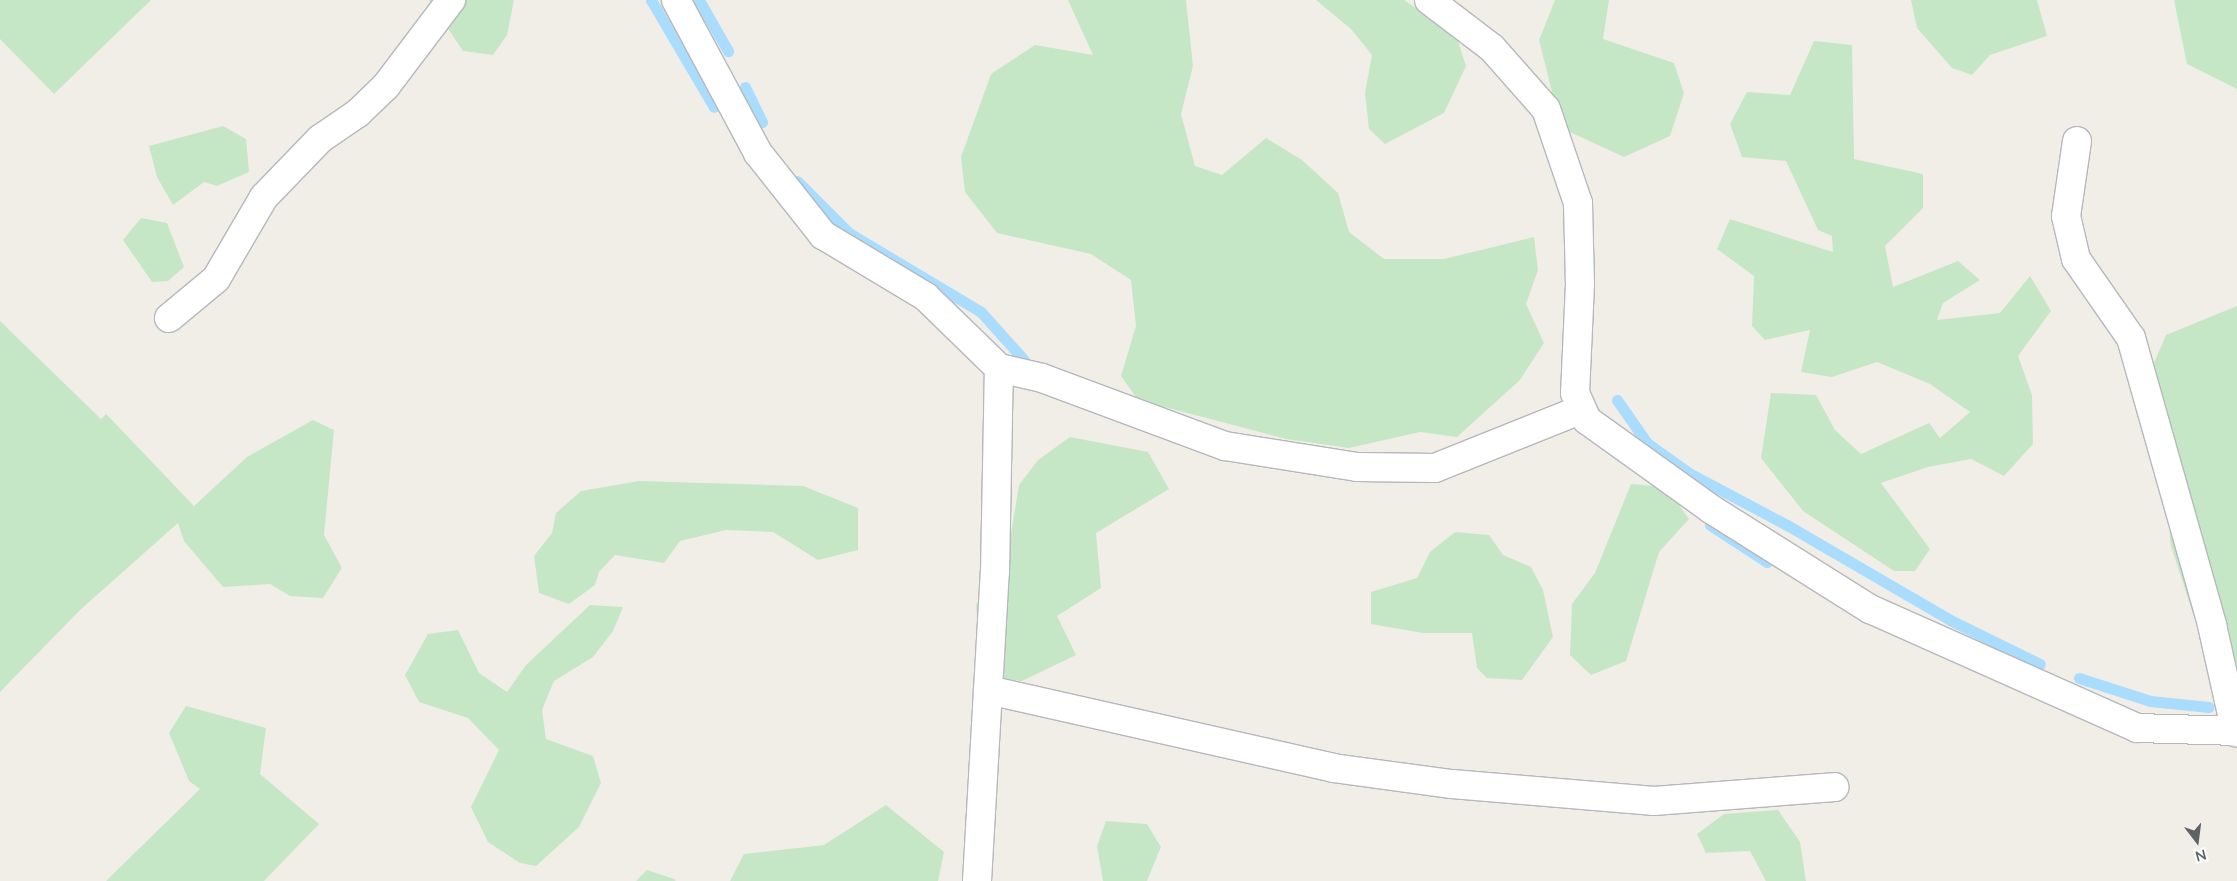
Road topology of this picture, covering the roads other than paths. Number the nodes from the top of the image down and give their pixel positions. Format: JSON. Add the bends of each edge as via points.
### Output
{"nodes":[{"id":1,"x":451,"y":0,"type":"edge"},
{"id":2,"x":676,"y":0,"type":"edge"},
{"id":3,"x":1429,"y":0,"type":"edge"},
{"id":4,"x":2077,"y":141,"type":"dead end"},
{"id":5,"x":169,"y":318,"type":"dead end"},
{"id":6,"x":999,"y":368,"type":"junction"},
{"id":7,"x":1580,"y":410,"type":"junction"},
{"id":8,"x":988,"y":690,"type":"junction"},
{"id":9,"x":2236,"y":732,"type":"edge"},
{"id":10,"x":1834,"y":787,"type":"dead end"},
{"id":11,"x":977,"y":881,"type":"edge"}],
"edges":[{"from":1,"to":5,"type":"street","via":[[386,86],[358,113],[320,139],[264,196],[216,279]]},
{"from":2,"to":6,"type":"street","via":[[758,153],[823,235],[926,296]]},
{"from":3,"to":7,"type":"street","via":[[1492,48],[1546,109],[1578,203],[1580,284],[1575,393]]},
{"from":4,"to":9,"type":"street","via":[[2066,216],[2076,259],[2131,338],[2212,625]]},
{"from":6,"to":7,"type":"street","via":[[1042,378],[1225,446],[1357,467],[1435,468]]},
{"from":6,"to":8,"type":"street"},
{"from":7,"to":9,"type":"street","via":[[1587,420],[1712,509],[1870,609],[2137,728]]},
{"from":8,"to":10,"type":"street","via":[[1333,768],[1452,784],[1654,801]]},
{"from":8,"to":11,"type":"street"}]}
